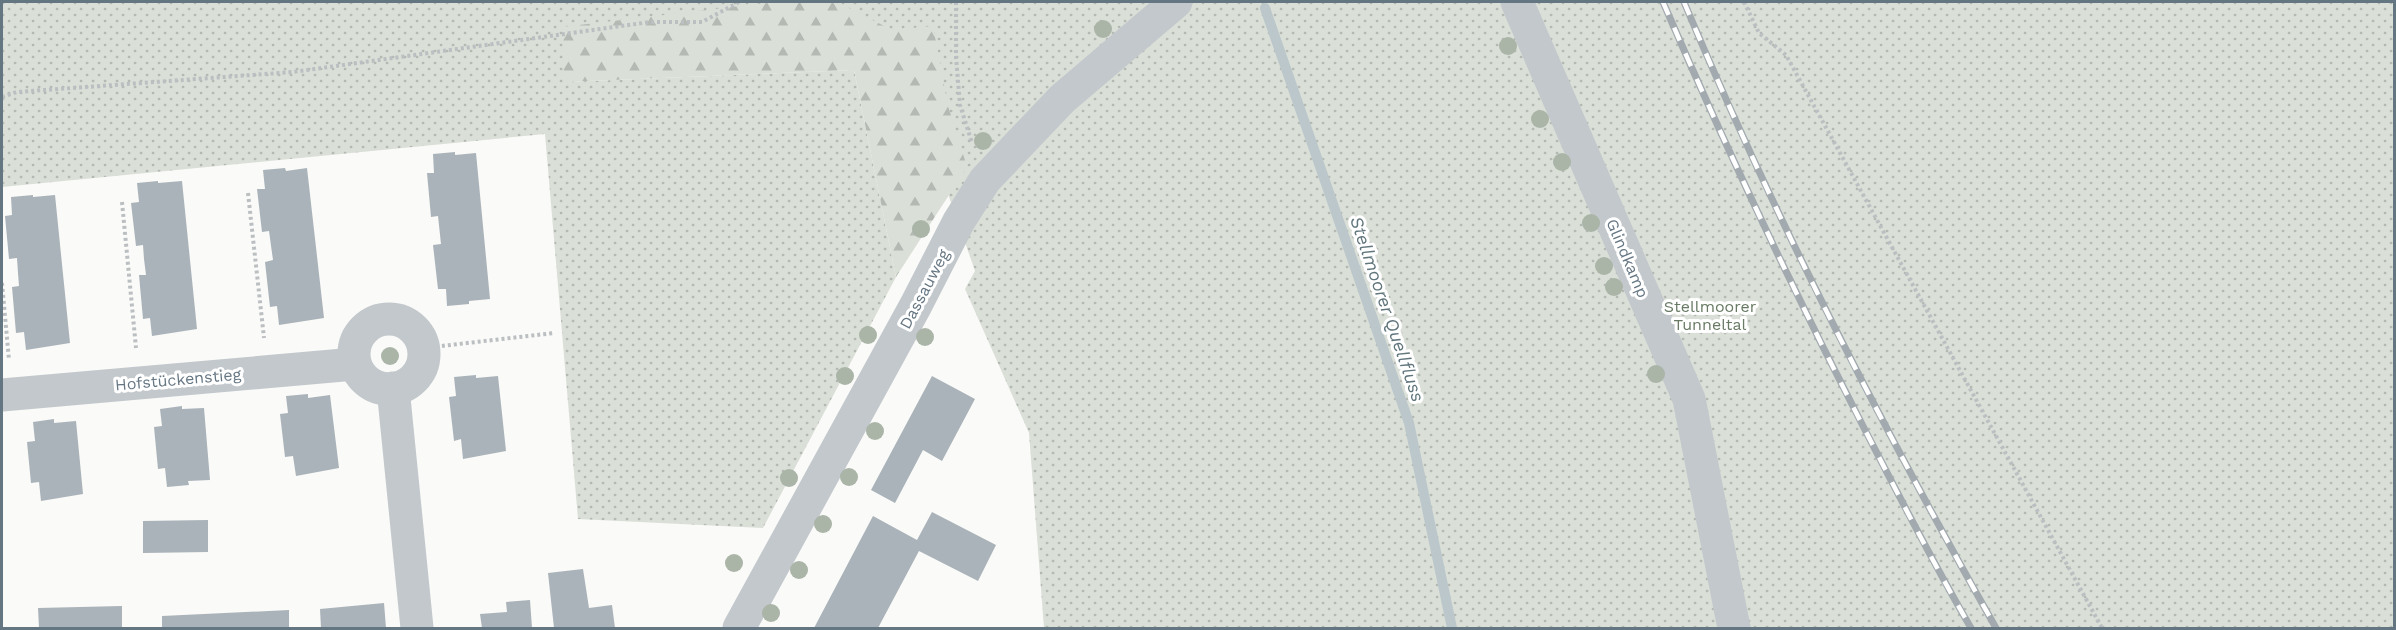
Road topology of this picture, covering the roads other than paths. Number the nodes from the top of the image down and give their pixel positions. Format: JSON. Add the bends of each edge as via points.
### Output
{"nodes":[{"id":1,"x":1176,"y":2,"type":"edge"},
{"id":2,"x":1517,"y":2,"type":"edge"},
{"id":3,"x":355,"y":364,"type":"junction"},
{"id":4,"x":393,"y":388,"type":"junction"},
{"id":5,"x":7,"y":394,"type":"edge"},
{"id":6,"x":417,"y":628,"type":"edge"},
{"id":7,"x":739,"y":628,"type":"edge"},
{"id":8,"x":1734,"y":628,"type":"edge"}],
"edges":[{"from":1,"to":7,"type":"street","name":"Dassauweg","via":[[1062,99],[985,180],[959,221]]},
{"from":2,"to":8,"type":"street","name":"Glindkamp","via":[[1689,399]]},
{"from":3,"to":4,"type":"street","via":[[370,383]]},
{"from":3,"to":4,"type":"street","via":[[354,348],[365,327],[379,320],[406,323],[415,330],[424,348],[423,364],[408,383]]},
{"from":3,"to":5,"type":"street","name":"Hofstückenstieg"},
{"from":4,"to":6,"type":"street"}]}
